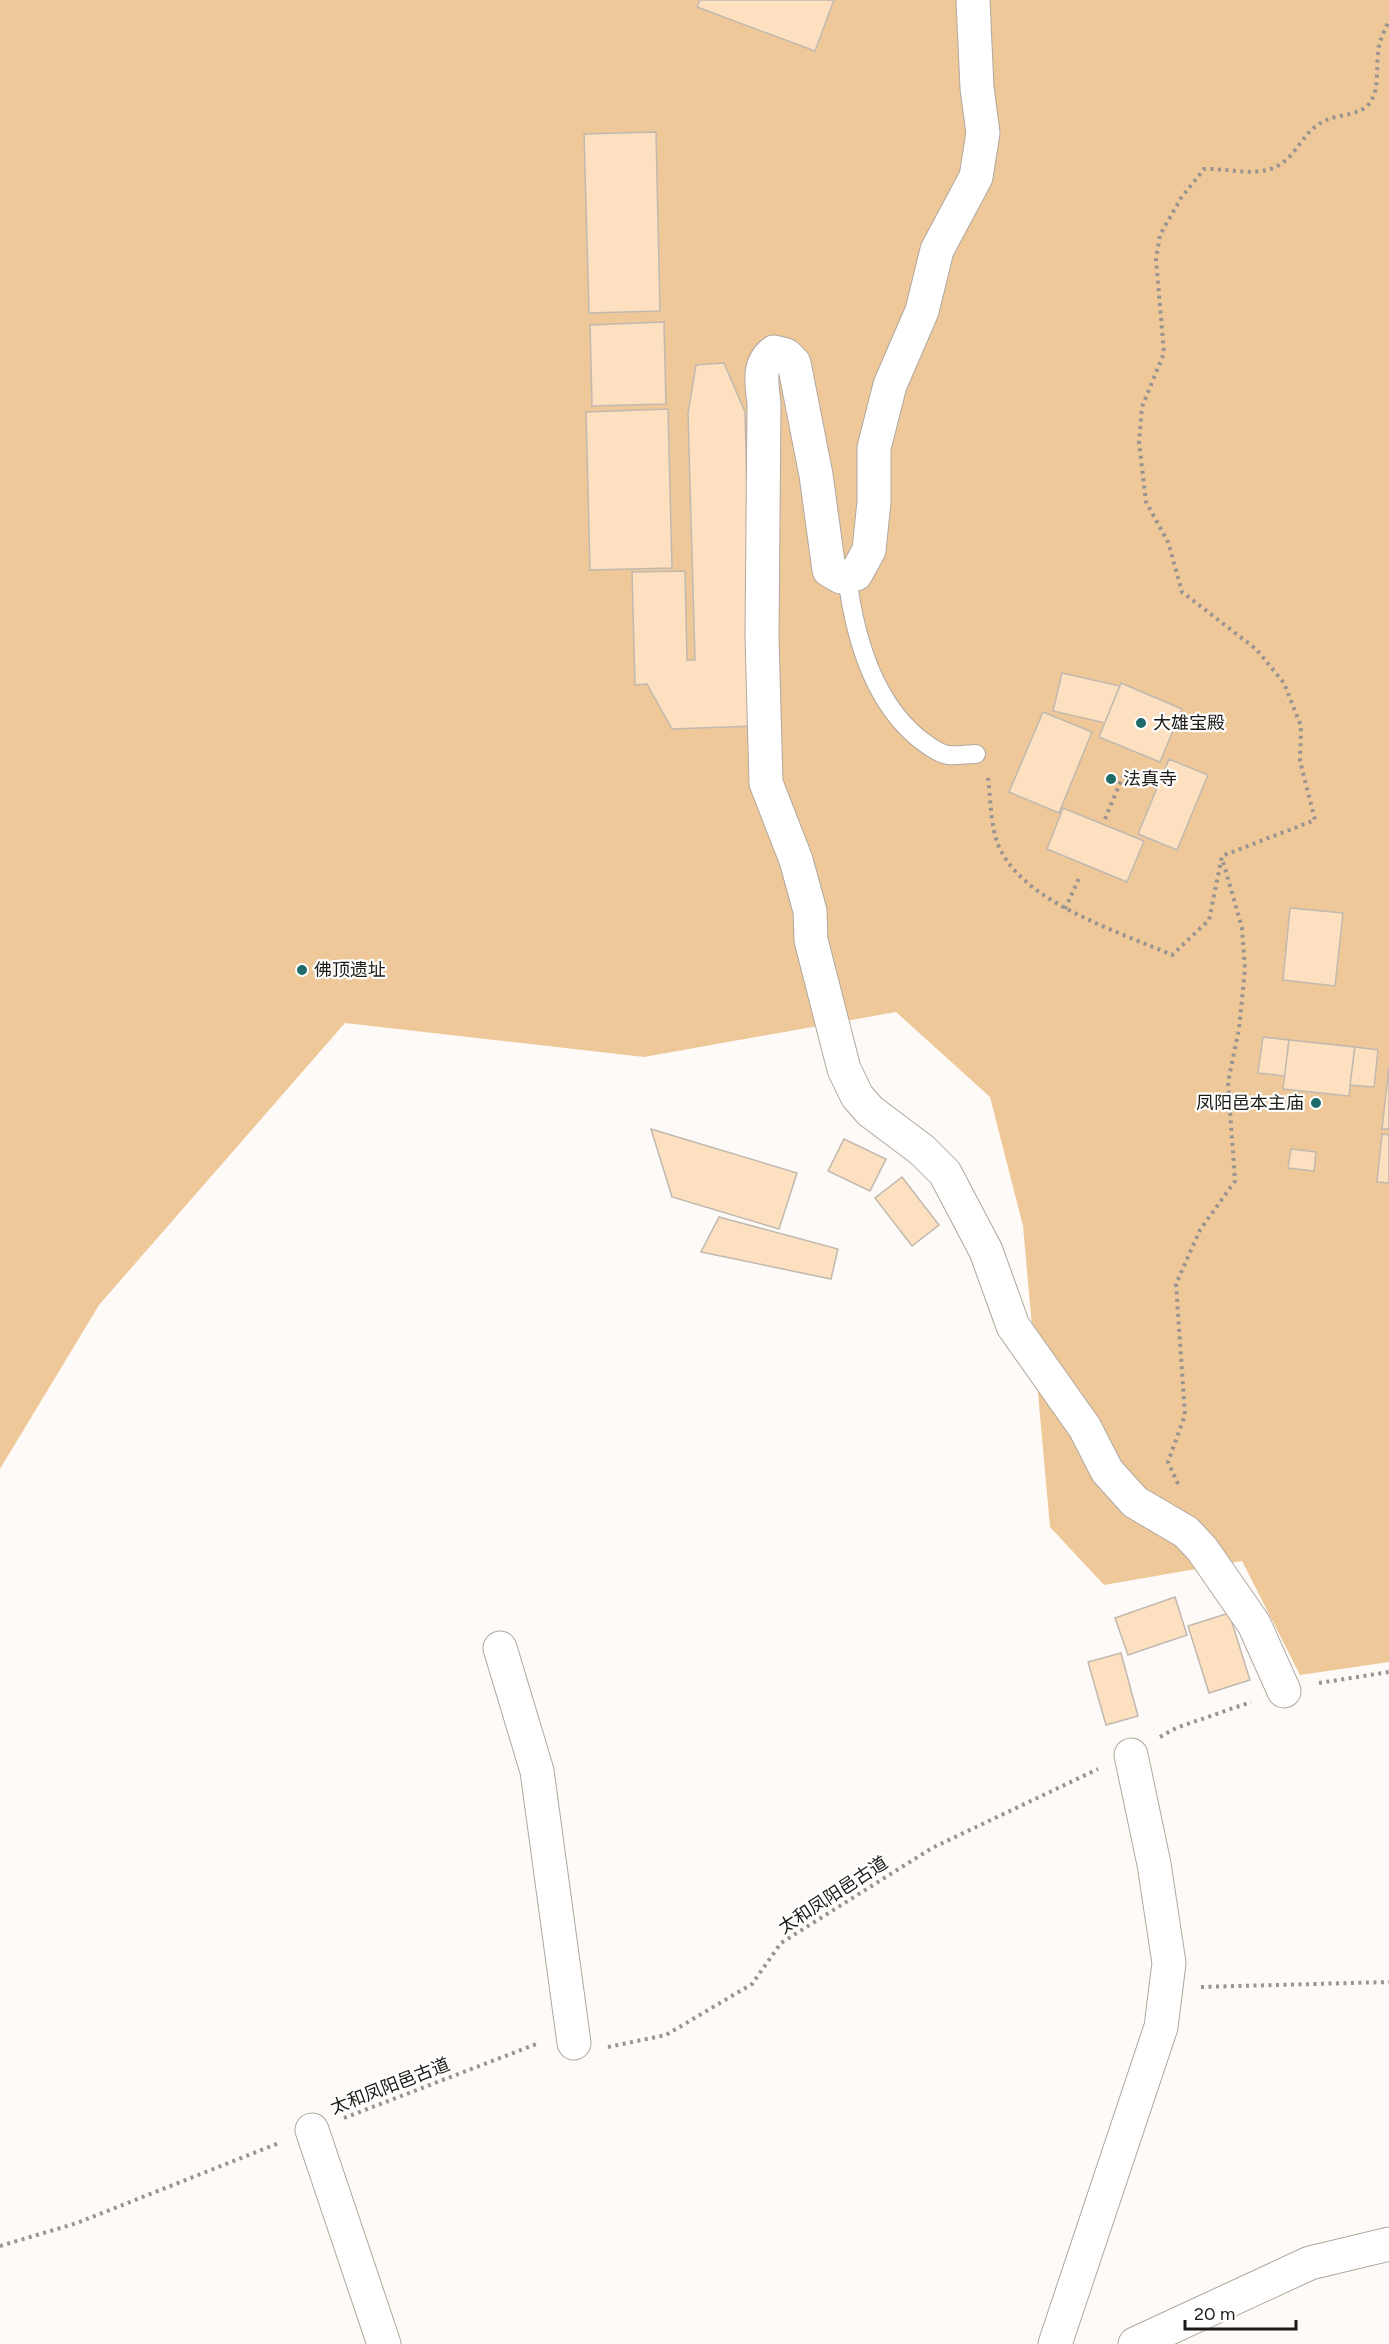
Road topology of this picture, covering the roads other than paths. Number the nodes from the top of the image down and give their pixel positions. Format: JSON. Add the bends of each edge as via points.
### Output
{"nodes":[{"id":1,"x":973,"y":0,"type":"edge"},
{"id":2,"x":847,"y":576,"type":"junction"},
{"id":3,"x":976,"y":754,"type":"road end"},
{"id":4,"x":500,"y":1648,"type":"dead end"},
{"id":5,"x":1284,"y":1691,"type":"road end"},
{"id":6,"x":1131,"y":1755,"type":"road end"},
{"id":7,"x":574,"y":2043,"type":"road end"},
{"id":8,"x":312,"y":2130,"type":"road end"},
{"id":9,"x":1389,"y":2244,"type":"edge"},
{"id":10,"x":384,"y":2344,"type":"edge"},
{"id":11,"x":1055,"y":2344,"type":"edge"},
{"id":12,"x":1135,"y":2344,"type":"edge"}],
"edges":[{"from":1,"to":2,"type":"street","via":[[983,133],[976,177],[937,250],[922,311],[890,386],[874,448],[869,550],[856,574]]},
{"from":2,"to":3,"type":"lane","via":[[852,616],[868,663],[881,693],[903,725],[928,746],[948,755]]},
{"from":2,"to":5,"type":"street","via":[[829,570],[816,475],[794,363],[786,355],[774,352],[765,359],[762,370],[766,783],[796,860],[810,911],[811,940],[844,1069],[870,1112],[922,1150],[945,1173],[986,1251],[1013,1326],[1085,1428],[1107,1471],[1135,1502],[1186,1532],[1202,1549],[1254,1624]]},
{"from":4,"to":7,"type":"street","via":[[537,1771]]},
{"from":6,"to":11,"type":"street","via":[[1168,1952],[1161,2027]]},
{"from":8,"to":10,"type":"street"},
{"from":9,"to":12,"type":"street","via":[[1310,2263]]}]}
